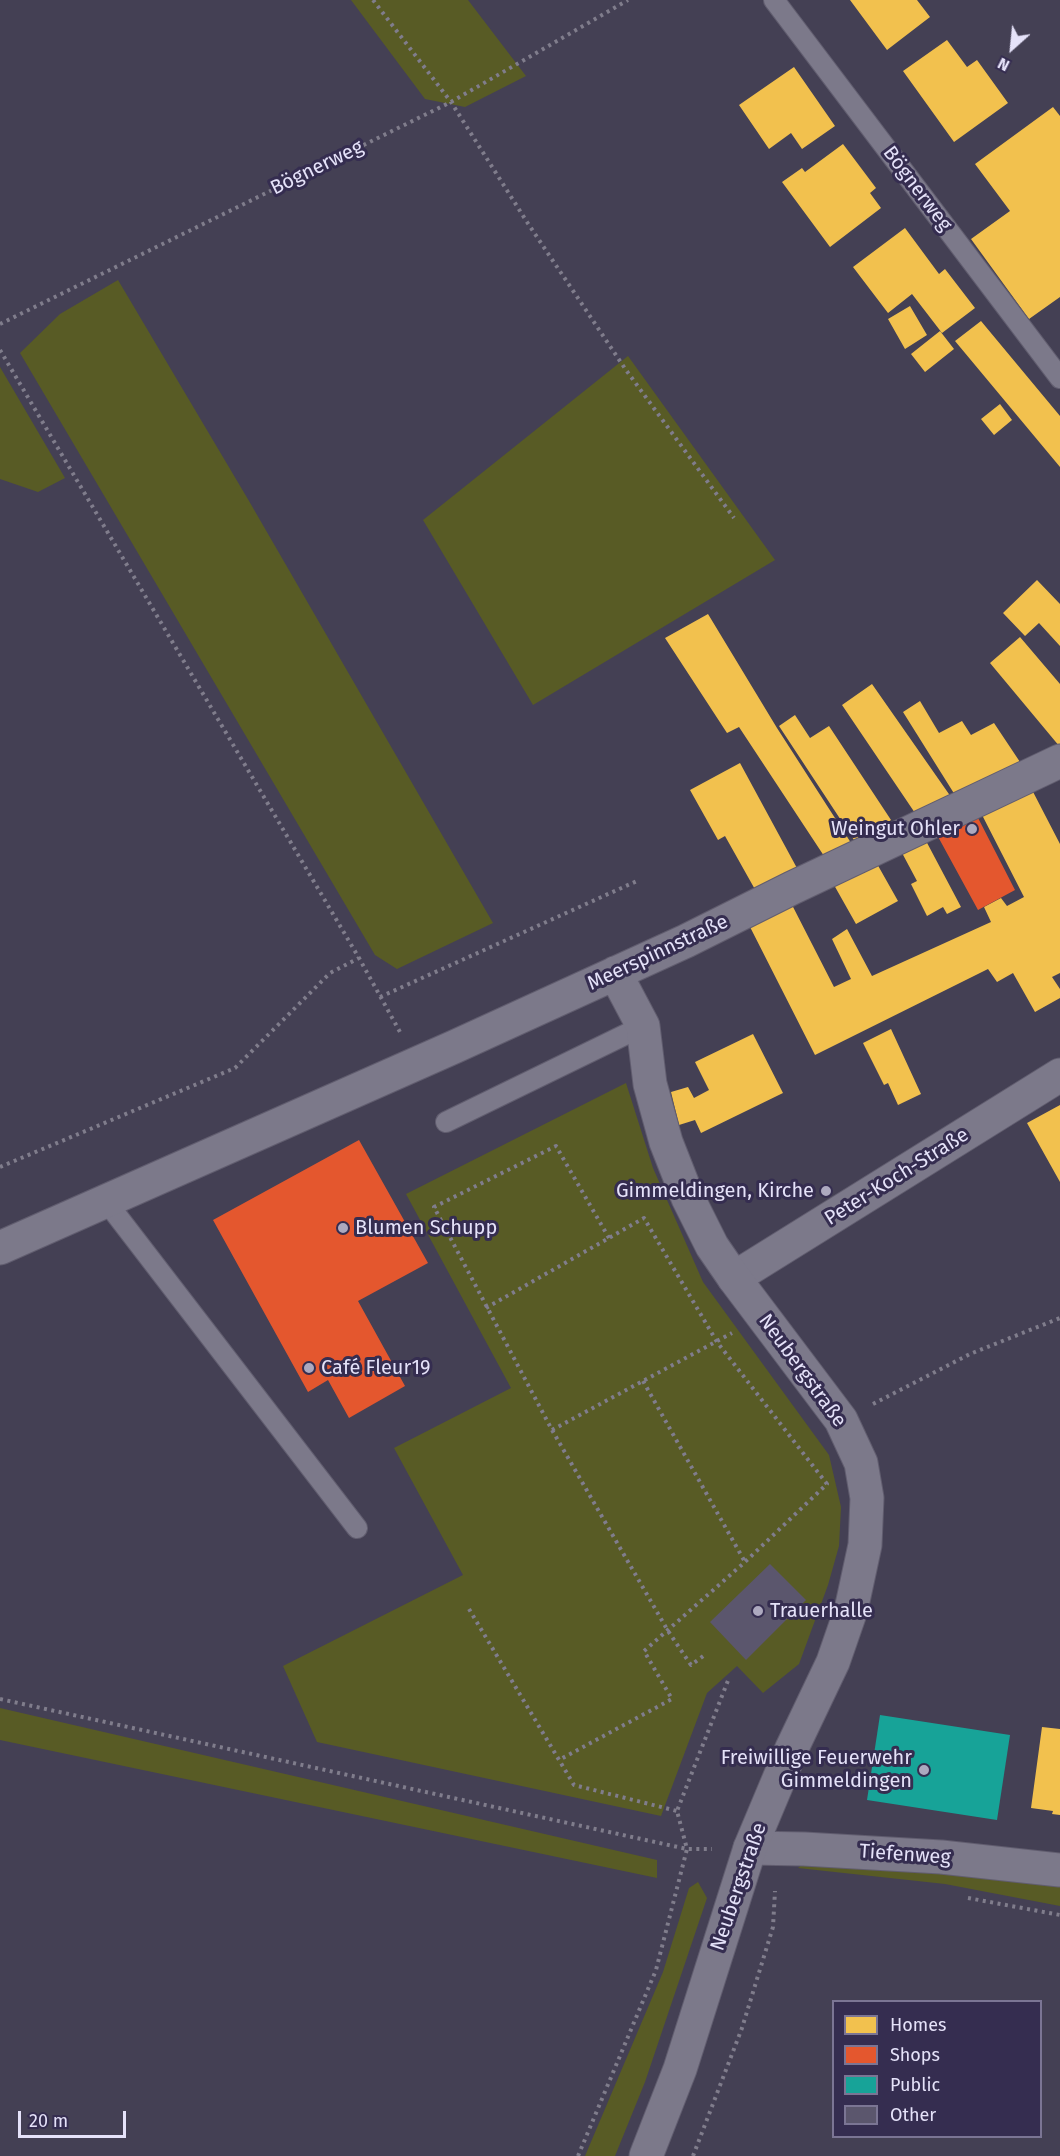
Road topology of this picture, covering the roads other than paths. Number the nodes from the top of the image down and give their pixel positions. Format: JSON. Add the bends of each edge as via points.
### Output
{"nodes":[{"id":1,"x":774,"y":0,"type":"edge"},
{"id":2,"x":1060,"y":378,"type":"edge"},
{"id":3,"x":1060,"y":761,"type":"edge"},
{"id":4,"x":615,"y":973,"type":"junction"},
{"id":5,"x":642,"y":1026,"type":"junction"},
{"id":6,"x":1060,"y":1075,"type":"edge"},
{"id":7,"x":446,"y":1122,"type":"dead end"},
{"id":8,"x":105,"y":1200,"type":"junction"},
{"id":9,"x":0,"y":1248,"type":"edge"},
{"id":10,"x":734,"y":1278,"type":"junction"},
{"id":11,"x":357,"y":1528,"type":"dead end"},
{"id":12,"x":750,"y":1848,"type":"junction"},
{"id":13,"x":1060,"y":1870,"type":"edge"},
{"id":14,"x":646,"y":2156,"type":"edge"}],
"edges":[{"from":1,"to":2,"type":"lane","name":"Bögnerweg"},
{"from":3,"to":4,"type":"street","name":"Meerspinnstraße"},
{"from":4,"to":5,"type":"street","name":"Neubergstraße"},
{"from":4,"to":8,"type":"street","name":"Meerspinnstraße"},
{"from":5,"to":7,"type":"lane"},
{"from":5,"to":10,"type":"street","name":"Neubergstraße","via":[[650,1084],[666,1142],[712,1246]]},
{"from":6,"to":10,"type":"street","name":"Peter-Koch-Straße"},
{"from":8,"to":9,"type":"street","name":"Meerspinnstraße"},
{"from":8,"to":11,"type":"lane"},
{"from":10,"to":12,"type":"street","name":"Neubergstraße","via":[[841,1420],[861,1463],[867,1498],[865,1545],[833,1662]]},
{"from":12,"to":13,"type":"street","name":"Tiefenweg","via":[[941,1857]]},
{"from":12,"to":14,"type":"street","name":"Neubergstraße","via":[[680,2069]]}]}
